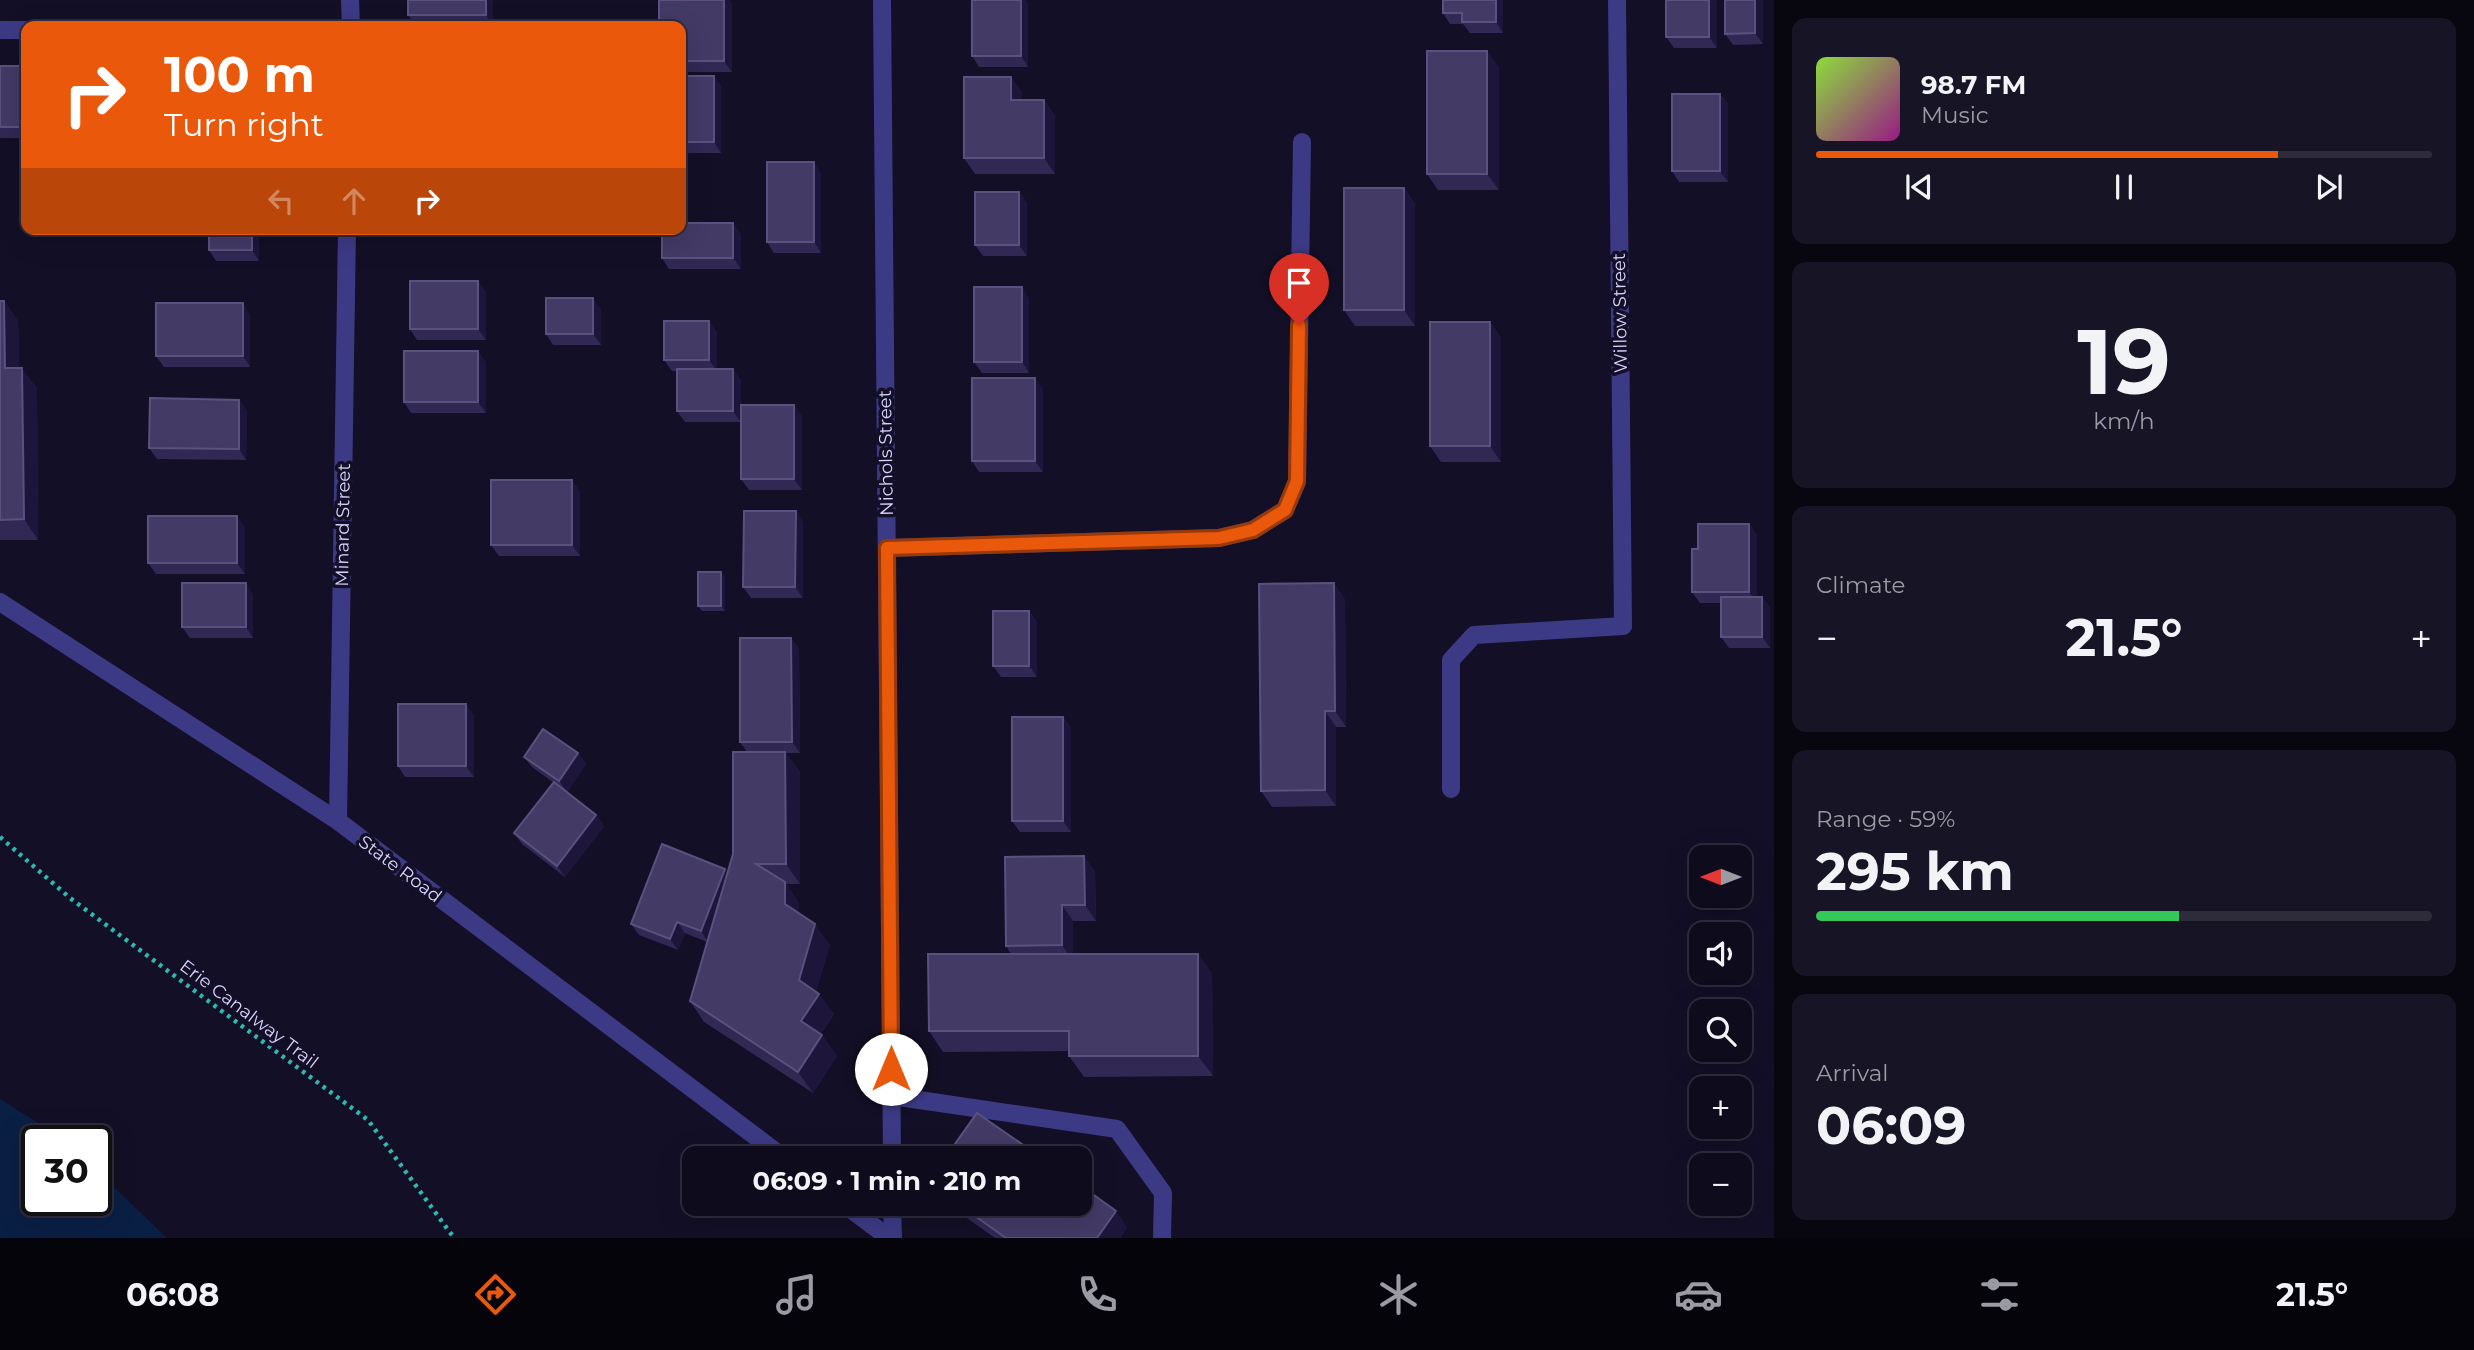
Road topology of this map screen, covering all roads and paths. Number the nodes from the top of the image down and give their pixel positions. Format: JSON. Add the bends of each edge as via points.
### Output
{"nodes":[{"id":1,"x":350,"y":0,"type":"edge"},
{"id":2,"x":882,"y":0,"type":"edge"},
{"id":3,"x":1617,"y":0,"type":"edge"},
{"id":4,"x":351,"y":21,"type":"edge"},
{"id":5,"x":0,"y":30,"type":"edge"},
{"id":6,"x":21,"y":30,"type":"edge"},
{"id":7,"x":1302,"y":142,"type":"dead end"},
{"id":8,"x":347,"y":235,"type":"edge"},
{"id":9,"x":887,"y":548,"type":"junction"},
{"id":10,"x":0,"y":601,"type":"edge"},
{"id":11,"x":1451,"y":789,"type":"dead end"},
{"id":12,"x":338,"y":821,"type":"junction"},
{"id":13,"x":0,"y":837,"type":"edge"},
{"id":14,"x":892,"y":1096,"type":"junction"},
{"id":15,"x":768,"y":1146,"type":"edge"},
{"id":16,"x":892,"y":1146,"type":"edge"},
{"id":17,"x":861,"y":1216,"type":"edge"},
{"id":18,"x":892,"y":1216,"type":"edge"},
{"id":19,"x":454,"y":1238,"type":"edge"},
{"id":20,"x":891,"y":1238,"type":"edge"},
{"id":21,"x":1162,"y":1238,"type":"edge"}],
"edges":[{"from":1,"to":4,"type":"street"},
{"from":2,"to":9,"type":"street","name":"Nichols Street"},
{"from":3,"to":11,"type":"street","name":"Willow Street","via":[[1623,626],[1474,635],[1451,660]]},
{"from":5,"to":6,"type":"street"},
{"from":7,"to":9,"type":"street","via":[[1297,481],[1285,510],[1253,530],[1219,538]]},
{"from":8,"to":12,"type":"street","name":"Minard Street"},
{"from":9,"to":14,"type":"street","name":"Nichols Street"},
{"from":10,"to":12,"type":"street","name":"State Road"},
{"from":12,"to":15,"type":"street","name":"State Road"},
{"from":13,"to":19,"type":"path","name":"Erie Canalway Trail","via":[[70,898],[368,1120]]},
{"from":14,"to":16,"type":"street","name":"Nichols Street"},
{"from":14,"to":21,"type":"street","via":[[1117,1129],[1163,1193]]},
{"from":17,"to":20,"type":"street"},
{"from":18,"to":20,"type":"street"}]}
